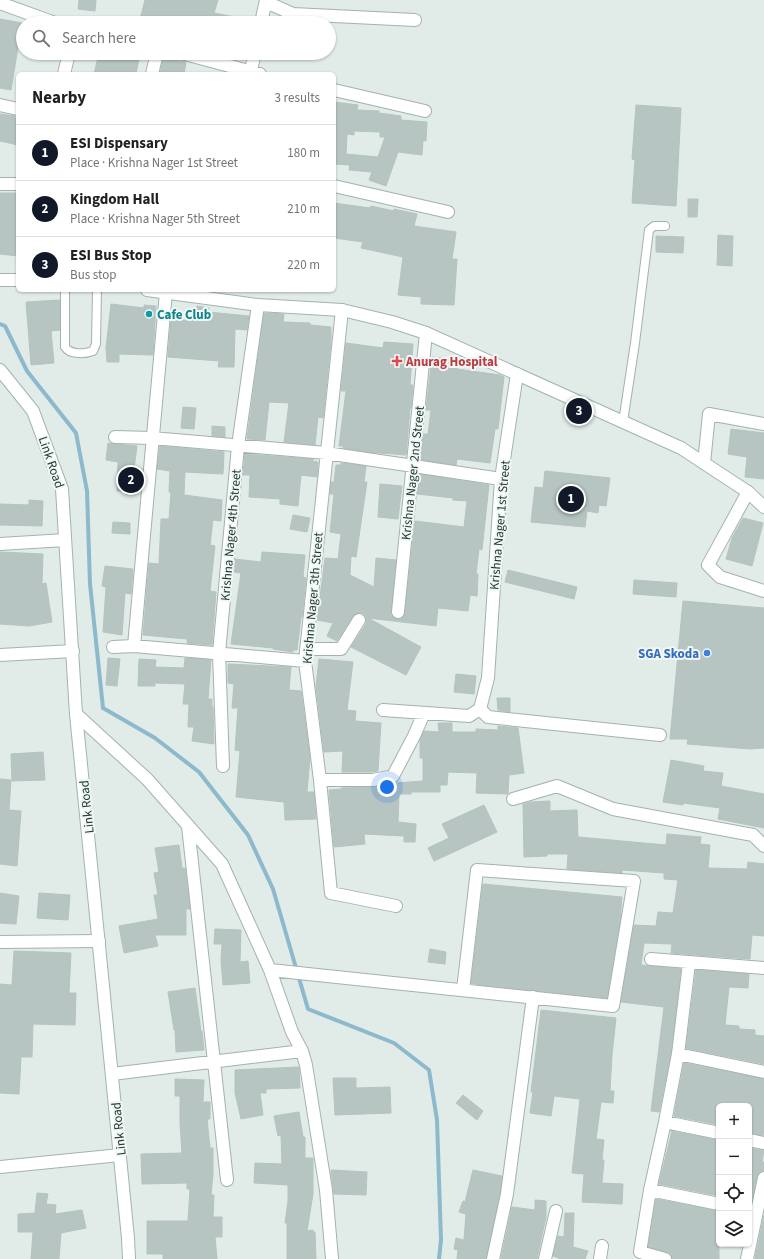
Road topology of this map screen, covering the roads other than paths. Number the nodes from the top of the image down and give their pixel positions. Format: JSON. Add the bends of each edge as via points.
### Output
{"nodes":[{"id":1,"x":266,"y":1,"type":"edge"},
{"id":2,"x":3,"y":3,"type":"edge"},
{"id":3,"x":37,"y":16,"type":"edge"},
{"id":4,"x":263,"y":16,"type":"edge"},
{"id":5,"x":334,"y":16,"type":"edge"},
{"id":6,"x":336,"y":16,"type":"edge"},
{"id":7,"x":415,"y":20,"type":"dead end"},
{"id":8,"x":67,"y":60,"type":"edge"},
{"id":9,"x":155,"y":60,"type":"edge"},
{"id":10,"x":206,"y":60,"type":"edge"},
{"id":11,"x":255,"y":60,"type":"edge"},
{"id":12,"x":64,"y":72,"type":"edge"},
{"id":13,"x":152,"y":72,"type":"edge"},
{"id":14,"x":250,"y":72,"type":"edge"},
{"id":15,"x":254,"y":72,"type":"edge"},
{"id":16,"x":336,"y":90,"type":"edge"},
{"id":17,"x":0,"y":105,"type":"edge"},
{"id":18,"x":16,"y":109,"type":"edge"},
{"id":19,"x":425,"y":111,"type":"dead end"},
{"id":20,"x":0,"y":184,"type":"edge"},
{"id":21,"x":16,"y":184,"type":"edge"},
{"id":22,"x":336,"y":186,"type":"edge"},
{"id":23,"x":448,"y":212,"type":"dead end"},
{"id":24,"x":665,"y":226,"type":"dead end"},
{"id":25,"x":0,"y":280,"type":"edge"},
{"id":26,"x":16,"y":280,"type":"edge"},
{"id":27,"x":65,"y":292,"type":"edge"},
{"id":28,"x":97,"y":292,"type":"edge"},
{"id":29,"x":166,"y":292,"type":"joint"},
{"id":30,"x":194,"y":294,"type":"edge"},
{"id":31,"x":258,"y":305,"type":"junction"},
{"id":32,"x":342,"y":310,"type":"junction"},
{"id":33,"x":426,"y":333,"type":"junction"},
{"id":34,"x":0,"y":370,"type":"edge"},
{"id":35,"x":517,"y":374,"type":"junction"},
{"id":36,"x":623,"y":422,"type":"junction"},
{"id":37,"x":764,"y":424,"type":"edge"},
{"id":38,"x":115,"y":437,"type":"dead end"},
{"id":39,"x":152,"y":438,"type":"junction"},
{"id":40,"x":238,"y":446,"type":"junction"},
{"id":41,"x":326,"y":453,"type":"junction"},
{"id":42,"x":704,"y":463,"type":"junction"},
{"id":43,"x":412,"y":465,"type":"junction"},
{"id":44,"x":501,"y":479,"type":"junction"},
{"id":45,"x":748,"y":492,"type":"junction"},
{"id":46,"x":764,"y":507,"type":"edge"},
{"id":47,"x":65,"y":540,"type":"junction"},
{"id":48,"x":0,"y":544,"type":"edge"},
{"id":49,"x":764,"y":592,"type":"edge"},
{"id":50,"x":398,"y":612,"type":"dead end"},
{"id":51,"x":359,"y":620,"type":"dead end"},
{"id":52,"x":134,"y":646,"type":"junction"},
{"id":53,"x":113,"y":647,"type":"dead end"},
{"id":54,"x":72,"y":651,"type":"junction"},
{"id":55,"x":219,"y":652,"type":"junction"},
{"id":56,"x":0,"y":655,"type":"edge"},
{"id":57,"x":305,"y":655,"type":"junction"},
{"id":58,"x":480,"y":709,"type":"junction"},
{"id":59,"x":382,"y":710,"type":"dead end"},
{"id":60,"x":424,"y":713,"type":"junction"},
{"id":61,"x":76,"y":714,"type":"junction"},
{"id":62,"x":660,"y":734,"type":"dead end"},
{"id":63,"x":223,"y":766,"type":"dead end"},
{"id":64,"x":320,"y":780,"type":"junction"},
{"id":65,"x":513,"y":799,"type":"dead end"},
{"id":66,"x":188,"y":826,"type":"junction"},
{"id":67,"x":764,"y":846,"type":"edge"},
{"id":68,"x":396,"y":906,"type":"dead end"},
{"id":69,"x":99,"y":941,"type":"junction"},
{"id":70,"x":0,"y":942,"type":"edge"},
{"id":71,"x":651,"y":959,"type":"dead end"},
{"id":72,"x":689,"y":963,"type":"junction"},
{"id":73,"x":764,"y":968,"type":"edge"},
{"id":74,"x":270,"y":970,"type":"junction"},
{"id":75,"x":463,"y":990,"type":"junction"},
{"id":76,"x":533,"y":997,"type":"junction"},
{"id":77,"x":302,"y":1051,"type":"junction"},
{"id":78,"x":678,"y":1054,"type":"junction"},
{"id":79,"x":215,"y":1062,"type":"junction"},
{"id":80,"x":764,"y":1072,"type":"edge"},
{"id":81,"x":112,"y":1074,"type":"junction"},
{"id":82,"x":665,"y":1122,"type":"junction"},
{"id":83,"x":716,"y":1132,"type":"edge"},
{"id":84,"x":752,"y":1141,"type":"edge"},
{"id":85,"x":764,"y":1143,"type":"edge"},
{"id":86,"x":120,"y":1155,"type":"junction"},
{"id":87,"x":0,"y":1167,"type":"edge"},
{"id":88,"x":764,"y":1178,"type":"edge"},
{"id":89,"x":228,"y":1180,"type":"dead end"},
{"id":90,"x":650,"y":1190,"type":"junction"},
{"id":91,"x":716,"y":1203,"type":"edge"},
{"id":92,"x":754,"y":1210,"type":"edge"},
{"id":93,"x":556,"y":1211,"type":"dead end"},
{"id":94,"x":602,"y":1246,"type":"dead end"},
{"id":95,"x":129,"y":1259,"type":"edge"},
{"id":96,"x":332,"y":1259,"type":"edge"},
{"id":97,"x":493,"y":1259,"type":"edge"},
{"id":98,"x":545,"y":1259,"type":"edge"},
{"id":99,"x":600,"y":1259,"type":"edge"},
{"id":100,"x":665,"y":1259,"type":"edge"},
{"id":101,"x":747,"y":1259,"type":"edge"}],
"edges":[{"from":1,"to":4,"type":"street"},
{"from":1,"to":5,"type":"street","via":[[293,14]]},
{"from":2,"to":3,"type":"street"},
{"from":6,"to":7,"type":"street"},
{"from":8,"to":12,"type":"street"},
{"from":9,"to":13,"type":"street"},
{"from":10,"to":14,"type":"street"},
{"from":11,"to":15,"type":"street"},
{"from":16,"to":19,"type":"street"},
{"from":17,"to":18,"type":"street"},
{"from":20,"to":21,"type":"street"},
{"from":22,"to":23,"type":"street"},
{"from":24,"to":36,"type":"lane","via":[[654,226],[649,230]]},
{"from":25,"to":26,"type":"street"},
{"from":27,"to":28,"type":"lane","via":[[65,347],[71,352],[88,353],[93,351],[96,344]]},
{"from":29,"to":30,"type":"street"},
{"from":29,"to":39,"type":"street"},
{"from":30,"to":31,"type":"street"},
{"from":31,"to":32,"type":"street"},
{"from":31,"to":40,"type":"street","name":"Krishna Nager 4th Street"},
{"from":32,"to":33,"type":"street"},
{"from":32,"to":41,"type":"street","name":"Krishna Nager 3th Street"},
{"from":33,"to":35,"type":"street"},
{"from":33,"to":43,"type":"street","name":"Krishna Nager 2nd Street"},
{"from":34,"to":47,"type":"street","name":"Link Road","via":[[33,411],[62,489]]},
{"from":35,"to":36,"type":"street"},
{"from":35,"to":44,"type":"street","name":"Krishna Nager 1st Street"},
{"from":36,"to":42,"type":"street","via":[[682,448]]},
{"from":37,"to":42,"type":"street","via":[[709,414]]},
{"from":38,"to":39,"type":"street"},
{"from":39,"to":40,"type":"street"},
{"from":39,"to":52,"type":"street"},
{"from":40,"to":41,"type":"street"},
{"from":40,"to":55,"type":"street","name":"Krishna Nager 4th Street"},
{"from":41,"to":43,"type":"street"},
{"from":41,"to":57,"type":"street","name":"Krishna Nager 3th Street"},
{"from":42,"to":45,"type":"street"},
{"from":43,"to":44,"type":"street"},
{"from":43,"to":50,"type":"street","name":"Krishna Nager 2nd Street"},
{"from":44,"to":58,"type":"street","name":"Krishna Nager 1st Street","via":[[488,678]]},
{"from":45,"to":46,"type":"street"},
{"from":45,"to":49,"type":"street","via":[[708,565],[720,577]]},
{"from":47,"to":48,"type":"street"},
{"from":47,"to":54,"type":"street","name":"Link Road"},
{"from":51,"to":57,"type":"street","via":[[342,649]]},
{"from":52,"to":53,"type":"street"},
{"from":52,"to":55,"type":"street"},
{"from":54,"to":56,"type":"street"},
{"from":54,"to":61,"type":"street","name":"Link Road"},
{"from":55,"to":57,"type":"street"},
{"from":55,"to":63,"type":"street","name":"Krishna Nager 4th Street"},
{"from":57,"to":64,"type":"street","name":"Krishna Nager 3th Street"},
{"from":58,"to":60,"type":"street","via":[[469,716]]},
{"from":58,"to":62,"type":"street","via":[[488,717]]},
{"from":59,"to":60,"type":"street"},
{"from":60,"to":64,"type":"street","via":[[393,776],[373,780]]},
{"from":61,"to":66,"type":"street","via":[[147,779]]},
{"from":61,"to":69,"type":"street","name":"Link Road"},
{"from":64,"to":68,"type":"street","name":"Krishna Nager 3th Street","via":[[331,893]]},
{"from":65,"to":67,"type":"street","via":[[557,786],[613,809],[753,836]]},
{"from":66,"to":74,"type":"street","via":[[222,864]]},
{"from":66,"to":79,"type":"street"},
{"from":69,"to":70,"type":"street"},
{"from":69,"to":81,"type":"street","name":"Link Road"},
{"from":71,"to":72,"type":"street"},
{"from":72,"to":73,"type":"street"},
{"from":72,"to":78,"type":"street"},
{"from":74,"to":75,"type":"street"},
{"from":74,"to":77,"type":"street","via":[[292,1032]]},
{"from":75,"to":76,"type":"street"},
{"from":75,"to":76,"type":"street","via":[[477,870],[634,881],[613,1006]]},
{"from":76,"to":97,"type":"street","via":[[507,1194]]},
{"from":77,"to":79,"type":"street"},
{"from":77,"to":96,"type":"street","via":[[326,1190]]},
{"from":78,"to":80,"type":"street"},
{"from":78,"to":82,"type":"street"},
{"from":79,"to":81,"type":"street"},
{"from":79,"to":89,"type":"street"},
{"from":81,"to":86,"type":"street","name":"Link Road"},
{"from":82,"to":83,"type":"street"},
{"from":82,"to":90,"type":"street"},
{"from":84,"to":85,"type":"street"},
{"from":86,"to":87,"type":"street"},
{"from":86,"to":95,"type":"street","name":"Link Road"},
{"from":88,"to":92,"type":"street"},
{"from":90,"to":91,"type":"street"},
{"from":90,"to":100,"type":"street","via":[[640,1252]]},
{"from":92,"to":101,"type":"street"},
{"from":93,"to":98,"type":"street"},
{"from":94,"to":99,"type":"street"}]}
